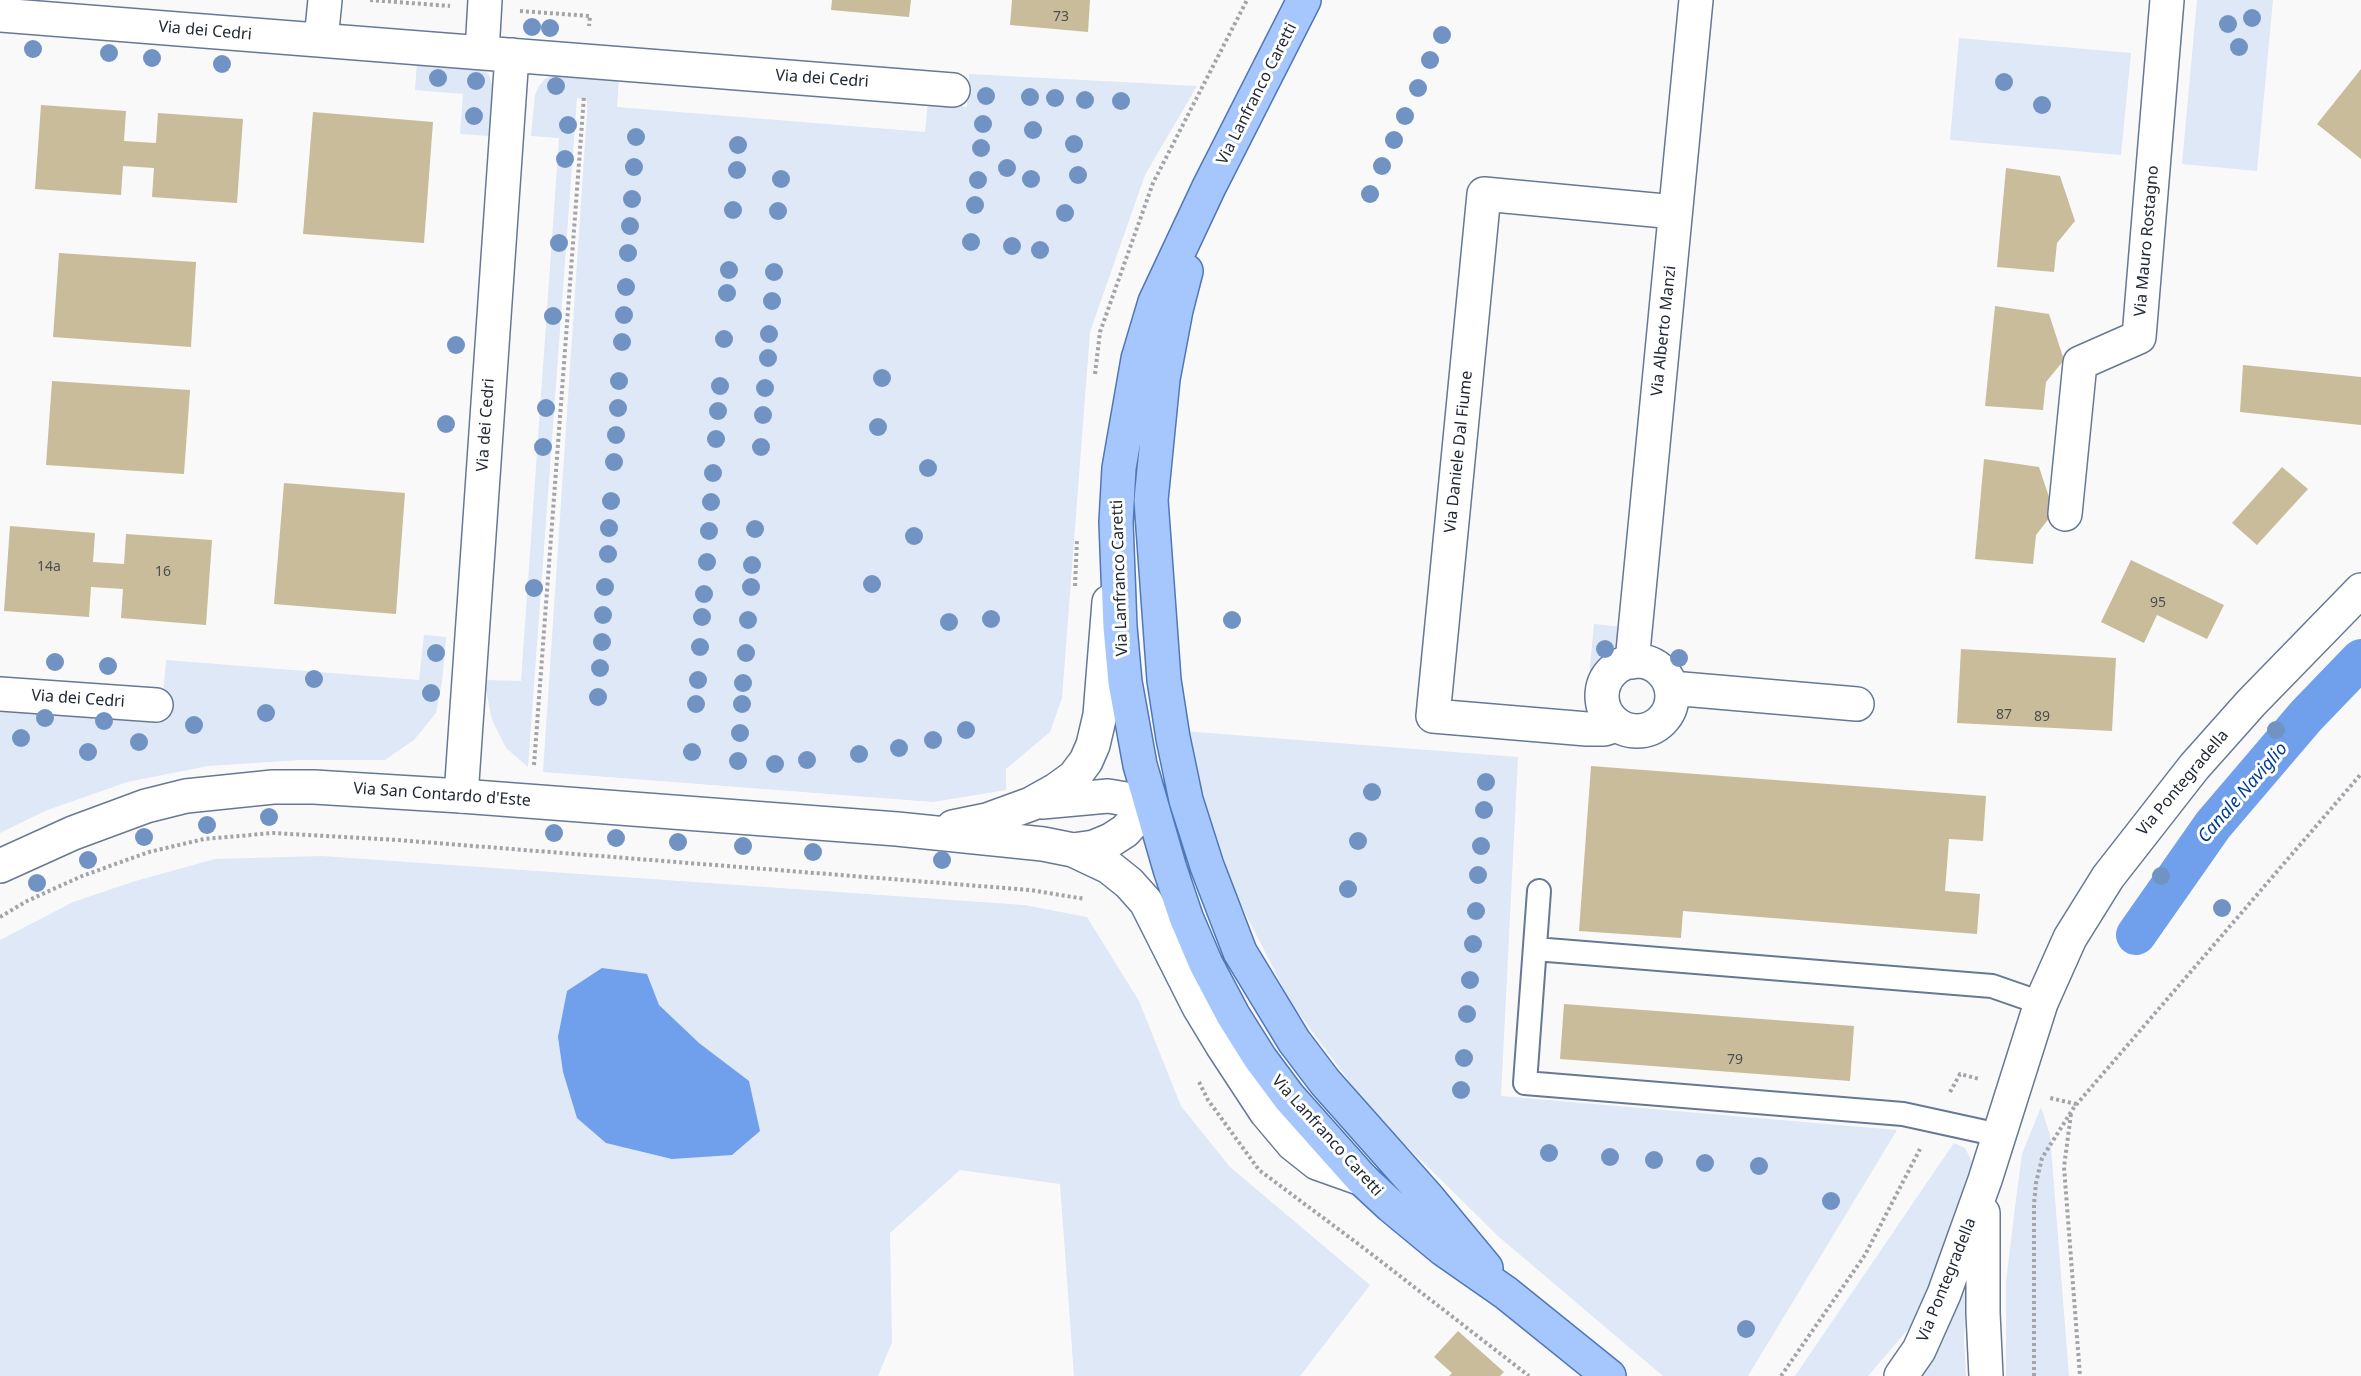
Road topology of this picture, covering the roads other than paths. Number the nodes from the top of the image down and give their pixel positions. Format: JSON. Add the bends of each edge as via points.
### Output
{"nodes":[{"id":1,"x":325,"y":0,"type":"edge"},
{"id":2,"x":1304,"y":0,"type":"edge"},
{"id":3,"x":1696,"y":0,"type":"edge"},
{"id":4,"x":2167,"y":0,"type":"edge"},
{"id":5,"x":485,"y":4,"type":"edge"},
{"id":6,"x":20,"y":11,"type":"edge"},
{"id":7,"x":321,"y":40,"type":"junction"},
{"id":8,"x":497,"y":54,"type":"junction"},
{"id":9,"x":953,"y":90,"type":"dead end"},
{"id":10,"x":1209,"y":188,"type":"junction"},
{"id":11,"x":1676,"y":212,"type":"junction"},
{"id":12,"x":2065,"y":514,"type":"dead end"},
{"id":13,"x":1116,"y":522,"type":"junction"},
{"id":14,"x":2361,"y":590,"type":"edge"},
{"id":15,"x":1632,"y":662,"type":"junction"},
{"id":16,"x":1671,"y":688,"type":"junction"},
{"id":17,"x":0,"y":694,"type":"edge"},
{"id":18,"x":1857,"y":704,"type":"dead end"},
{"id":19,"x":156,"y":705,"type":"dead end"},
{"id":20,"x":1617,"y":725,"type":"junction"},
{"id":21,"x":1185,"y":794,"type":"junction"},
{"id":22,"x":461,"y":796,"type":"junction"},
{"id":23,"x":1150,"y":803,"type":"junction"},
{"id":24,"x":1031,"y":804,"type":"junction"},
{"id":25,"x":897,"y":829,"type":"junction"},
{"id":26,"x":1072,"y":850,"type":"junction"},
{"id":27,"x":0,"y":866,"type":"edge"},
{"id":28,"x":1539,"y":891,"type":"dead end"},
{"id":29,"x":1535,"y":949,"type":"junction"},
{"id":30,"x":2041,"y":1003,"type":"junction"},
{"id":31,"x":2000,"y":1135,"type":"junction"},
{"id":32,"x":1362,"y":1179,"type":"junction"},
{"id":33,"x":1985,"y":1180,"type":"junction"},
{"id":34,"x":1506,"y":1293,"type":"junction"},
{"id":35,"x":1609,"y":1376,"type":"edge"},
{"id":36,"x":1901,"y":1376,"type":"edge"},
{"id":37,"x":1986,"y":1376,"type":"edge"}],
"edges":[{"from":1,"to":7,"type":"street"},
{"from":2,"to":10,"type":"main road","name":"Via Lanfranco Caretti"},
{"from":3,"to":11,"type":"street","name":"Via Alberto Manzi"},
{"from":4,"to":12,"type":"street","name":"Via Mauro Rostagno","via":[[2139,337],[2080,363]]},
{"from":5,"to":8,"type":"street","name":"Via dei Cedri"},
{"from":6,"to":7,"type":"street","name":"Via dei Cedri"},
{"from":7,"to":8,"type":"street","name":"Via dei Cedri"},
{"from":8,"to":9,"type":"street","name":"Via dei Cedri"},
{"from":8,"to":22,"type":"street","name":"Via dei Cedri"},
{"from":10,"to":13,"type":"main road","name":"Via Lanfranco Caretti","via":[[1155,302],[1142,347],[1119,468]]},
{"from":10,"to":21,"type":"main road","name":"Via Lanfranco Caretti","via":[[1165,367],[1151,500],[1164,680]]},
{"from":11,"to":15,"type":"street","name":"Via Alberto Manzi"},
{"from":11,"to":20,"type":"street","name":"Via Daniele Dal Fiume","via":[[1484,194],[1433,716],[1587,729]]},
{"from":13,"to":23,"type":"main road","name":"Via Lanfranco Caretti","via":[[1125,682]]},
{"from":13,"to":24,"type":"street","name":"Via San Contardo d'Este","via":[[1100,715],[1093,745],[1074,777]]},
{"from":14,"to":30,"type":"street","name":"Via Pontegradella","via":[[2235,720],[2135,841],[2082,918]]},
{"from":15,"to":16,"type":"street","via":[[1650,664],[1662,672]]},
{"from":15,"to":20,"type":"street","via":[[1614,670],[1603,691],[1606,713]]},
{"from":16,"to":18,"type":"street"},
{"from":16,"to":20,"type":"street","via":[[1671,706],[1660,723],[1646,730]]},
{"from":17,"to":19,"type":"street","name":"Via dei Cedri"},
{"from":21,"to":23,"type":"main road"},
{"from":21,"to":34,"type":"main road","name":"Via Lanfranco Caretti","via":[[1240,952],[1294,1041],[1325,1082],[1463,1237]]},
{"from":22,"to":25,"type":"street","name":"Via San Contardo d'Este"},
{"from":22,"to":27,"type":"street","name":"Via San Contardo d'Este","via":[[283,787],[186,796],[73,833]]},
{"from":23,"to":24,"type":"street","name":"Via San Contardo d'Este","via":[[1108,796]]},
{"from":23,"to":26,"type":"street","name":"Via San Contardo d'Este","via":[[1125,831],[1111,840]]},
{"from":23,"to":32,"type":"main road","name":"Via Lanfranco Caretti","via":[[1186,917],[1233,1015],[1289,1097]]},
{"from":24,"to":25,"type":"street","name":"Via San Contardo d'Este","via":[[965,826]]},
{"from":25,"to":26,"type":"street","name":"Via San Contardo d'Este"},
{"from":26,"to":32,"type":"street","name":"Via San Contardo d'Este","via":[[1109,867],[1146,902],[1222,1046],[1266,1112],[1293,1144],[1317,1163]]},
{"from":28,"to":29,"type":"lane"},
{"from":29,"to":30,"type":"lane","via":[[1992,986]]},
{"from":29,"to":31,"type":"lane","via":[[1525,1083],[1903,1114]]},
{"from":30,"to":31,"type":"street","name":"Via Pontegradella"},
{"from":31,"to":33,"type":"street","name":"Via Pontegradella"},
{"from":32,"to":34,"type":"main road","name":"Via Lanfranco Caretti","via":[[1443,1249]]},
{"from":33,"to":36,"type":"street","name":"Via Pontegradella","via":[[1944,1294],[1919,1350]]},
{"from":33,"to":37,"type":"street","name":"Via Pontegradella","via":[[1982,1237]]},
{"from":34,"to":35,"type":"main road","name":"Via Lanfranco Caretti"}]}
